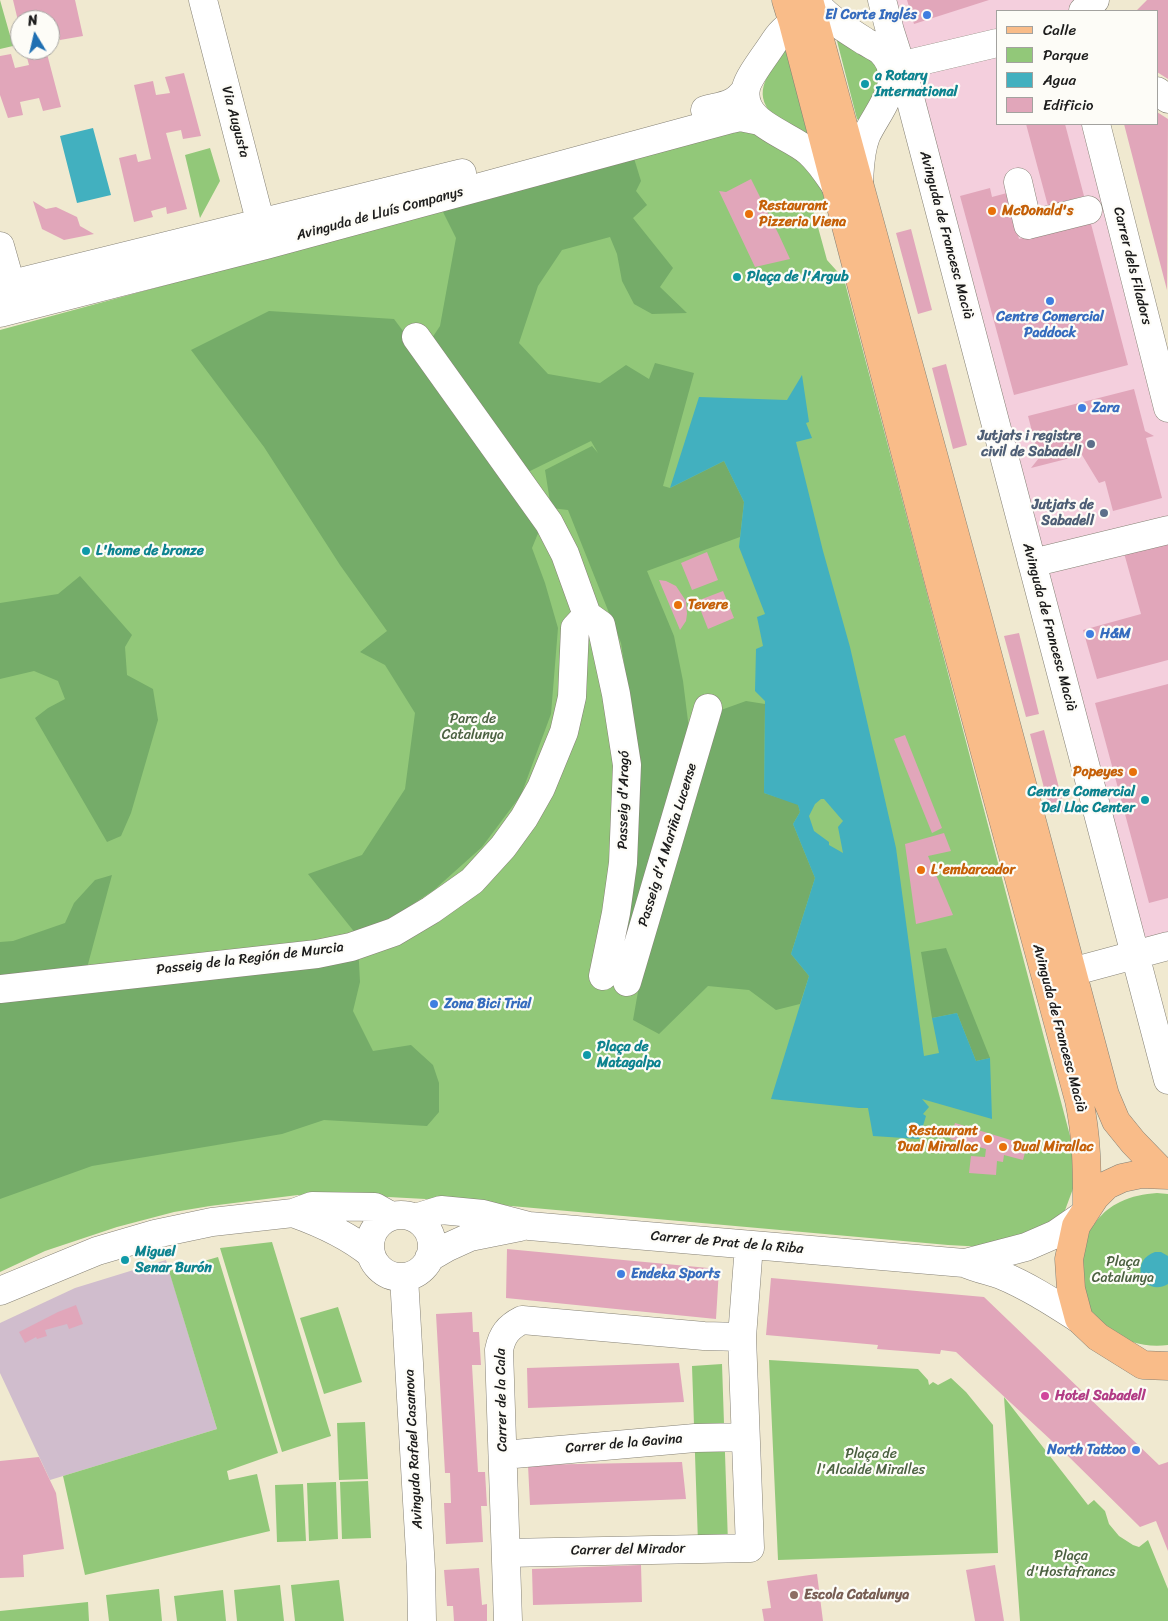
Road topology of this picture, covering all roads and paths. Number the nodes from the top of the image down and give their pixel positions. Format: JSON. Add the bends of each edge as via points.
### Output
{"nodes":[{"id":1,"x":203,"y":0,"type":"edge"},
{"id":2,"x":882,"y":0,"type":"edge"},
{"id":3,"x":1095,"y":0,"type":"edge"},
{"id":4,"x":1085,"y":10,"type":"edge"},
{"id":5,"x":801,"y":12,"type":"edge"},
{"id":6,"x":996,"y":43,"type":"edge"},
{"id":7,"x":896,"y":67,"type":"junction"},
{"id":8,"x":746,"y":89,"type":"junction"},
{"id":9,"x":760,"y":121,"type":"junction"},
{"id":10,"x":1096,"y":125,"type":"edge"},
{"id":11,"x":838,"y":147,"type":"junction"},
{"id":12,"x":1018,"y":182,"type":"dead end"},
{"id":13,"x":847,"y":183,"type":"junction"},
{"id":14,"x":1088,"y":210,"type":"dead end"},
{"id":15,"x":264,"y":233,"type":"junction"},
{"id":16,"x":0,"y":246,"type":"edge"},
{"id":17,"x":5,"y":286,"type":"edge"},
{"id":18,"x":0,"y":313,"type":"edge"},
{"id":19,"x":416,"y":337,"type":"dead end"},
{"id":20,"x":1168,"y":408,"type":"edge"},
{"id":21,"x":1168,"y":530,"type":"edge"},
{"id":22,"x":1032,"y":563,"type":"junction"},
{"id":23,"x":587,"y":623,"type":"junction"},
{"id":24,"x":708,"y":708,"type":"dead end"},
{"id":25,"x":1168,"y":946,"type":"edge"},
{"id":26,"x":1135,"y":955,"type":"junction"},
{"id":27,"x":1073,"y":971,"type":"junction"},
{"id":28,"x":615,"y":979,"type":"joint"},
{"id":29,"x":1047,"y":979,"type":"junction"},
{"id":30,"x":0,"y":989,"type":"edge"},
{"id":31,"x":1168,"y":1080,"type":"edge"},
{"id":32,"x":1166,"y":1175,"type":"edge"},
{"id":33,"x":1084,"y":1212,"type":"junction"},
{"id":34,"x":293,"y":1213,"type":"junction"},
{"id":35,"x":403,"y":1217,"type":"junction"},
{"id":36,"x":529,"y":1226,"type":"junction"},
{"id":37,"x":748,"y":1245,"type":"junction"},
{"id":38,"x":371,"y":1254,"type":"junction"},
{"id":39,"x":429,"y":1258,"type":"junction"},
{"id":40,"x":964,"y":1263,"type":"junction"},
{"id":41,"x":404,"y":1276,"type":"junction"},
{"id":42,"x":0,"y":1292,"type":"edge"},
{"id":43,"x":1079,"y":1319,"type":"junction"},
{"id":44,"x":742,"y":1337,"type":"junction"},
{"id":45,"x":1155,"y":1366,"type":"edge"},
{"id":46,"x":1168,"y":1387,"type":"edge"},
{"id":47,"x":745,"y":1438,"type":"junction"},
{"id":48,"x":503,"y":1455,"type":"junction"},
{"id":49,"x":506,"y":1553,"type":"junction"},
{"id":50,"x":422,"y":1621,"type":"edge"},
{"id":51,"x":508,"y":1621,"type":"edge"}],
"edges":[{"from":1,"to":15,"type":"street","name":"Via Augusta"},
{"from":2,"to":7,"type":"street","name":"Avinguda de Francesc Macià"},
{"from":3,"to":4,"type":"street"},
{"from":5,"to":7,"type":"street","name":"Avinguda de Francesc Macià","via":[[882,52]]},
{"from":5,"to":8,"type":"street"},
{"from":5,"to":11,"type":"main road","name":"Avinguda de Francesc Macià"},
{"from":6,"to":7,"type":"street"},
{"from":7,"to":11,"type":"street","name":"Avinguda de Francesc Macià","via":[[892,90]]},
{"from":7,"to":22,"type":"street","name":"Avinguda de Francesc Macià"},
{"from":8,"to":9,"type":"street","via":[[750,111]]},
{"from":8,"to":15,"type":"street","name":"Avinguda de Lluís Companys","via":[[740,98],[728,105],[335,205]]},
{"from":9,"to":11,"type":"street"},
{"from":9,"to":15,"type":"street","name":"Avinguda de Lluís Companys","via":[[740,117],[731,119]]},
{"from":10,"to":20,"type":"street","name":"Carrer dels Filadors"},
{"from":11,"to":13,"type":"main road","name":"Avinguda de Francesc Macià"},
{"from":11,"to":13,"type":"street","name":"Avinguda de Francesc Macià","via":[[862,150]]},
{"from":12,"to":14,"type":"street","via":[[1028,225]]},
{"from":13,"to":27,"type":"main road","name":"Avinguda de Francesc Macià"},
{"from":13,"to":29,"type":"main road","name":"Avinguda de Francesc Macià","via":[[944,601]]},
{"from":15,"to":17,"type":"street","name":"Avinguda de Lluís Companys"},
{"from":15,"to":18,"type":"street","name":"Avinguda de Lluís Companys"},
{"from":16,"to":17,"type":"street"},
{"from":19,"to":23,"type":"street","via":[[549,523],[565,554]]},
{"from":21,"to":22,"type":"street"},
{"from":22,"to":26,"type":"street","name":"Avinguda de Francesc Macià"},
{"from":23,"to":28,"type":"street","name":"Passeig d'Aragó","via":[[616,694],[627,765],[623,863],[616,913]]},
{"from":23,"to":30,"type":"street","name":"Passeig de la Región de Murcia","via":[[564,732],[541,788],[524,818],[488,864],[472,881],[431,910],[394,932],[351,947],[317,954]]},
{"from":24,"to":28,"type":"street","name":"Passeig d'A Mariña Lucense"},
{"from":25,"to":26,"type":"street"},
{"from":26,"to":27,"type":"street"},
{"from":26,"to":31,"type":"street","name":"Avinguda de Francesc Macià"},
{"from":27,"to":29,"type":"street"},
{"from":27,"to":32,"type":"main road","name":"Avinguda de Francesc Macià","via":[[1110,1108],[1116,1121]]},
{"from":29,"to":33,"type":"main road","name":"Avinguda de Francesc Macià","via":[[1085,1130]]},
{"from":32,"to":33,"type":"main road","via":[[1141,1174],[1122,1178],[1107,1185]]},
{"from":33,"to":40,"type":"street","via":[[1056,1234],[1026,1248]]},
{"from":33,"to":43,"type":"main road","via":[[1076,1226],[1069,1259],[1070,1283]]},
{"from":34,"to":35,"type":"street","via":[[312,1206],[352,1206],[375,1207]]},
{"from":34,"to":38,"type":"street","via":[[354,1240]]},
{"from":34,"to":42,"type":"street","via":[[212,1222],[155,1234],[97,1251]]},
{"from":35,"to":36,"type":"street","name":"Carrer de Prat de la Riba","via":[[440,1210],[483,1214]]},
{"from":35,"to":38,"type":"street","via":[[376,1226],[370,1244]]},
{"from":35,"to":39,"type":"street","via":[[422,1223],[428,1231],[432,1249]]},
{"from":36,"to":37,"type":"street","name":"Carrer de Prat de la Riba"},
{"from":36,"to":39,"type":"street","name":"Carrer de Prat de la Riba","via":[[470,1236]]},
{"from":37,"to":40,"type":"street","name":"Carrer de Prat de la Riba"},
{"from":37,"to":44,"type":"street"},
{"from":38,"to":41,"type":"street","via":[[387,1274]]},
{"from":39,"to":41,"type":"street","via":[[414,1274]]},
{"from":40,"to":43,"type":"street","via":[[1017,1283]]},
{"from":41,"to":50,"type":"street","name":"Avinguda Rafael Casanova"},
{"from":43,"to":45,"type":"main road","via":[[1098,1337]]},
{"from":44,"to":47,"type":"street"},
{"from":44,"to":48,"type":"street","name":"Carrer de la Cala","via":[[522,1320],[507,1329],[499,1350]]},
{"from":45,"to":46,"type":"main road"},
{"from":47,"to":48,"type":"street","name":"Carrer de la Gavina","via":[[695,1438]]},
{"from":47,"to":49,"type":"street","name":"Carrer del Mirador","via":[[750,1548]]},
{"from":48,"to":49,"type":"street","name":"Carrer de la Cala"},
{"from":49,"to":51,"type":"street","name":"Carrer de la Cala"}]}
